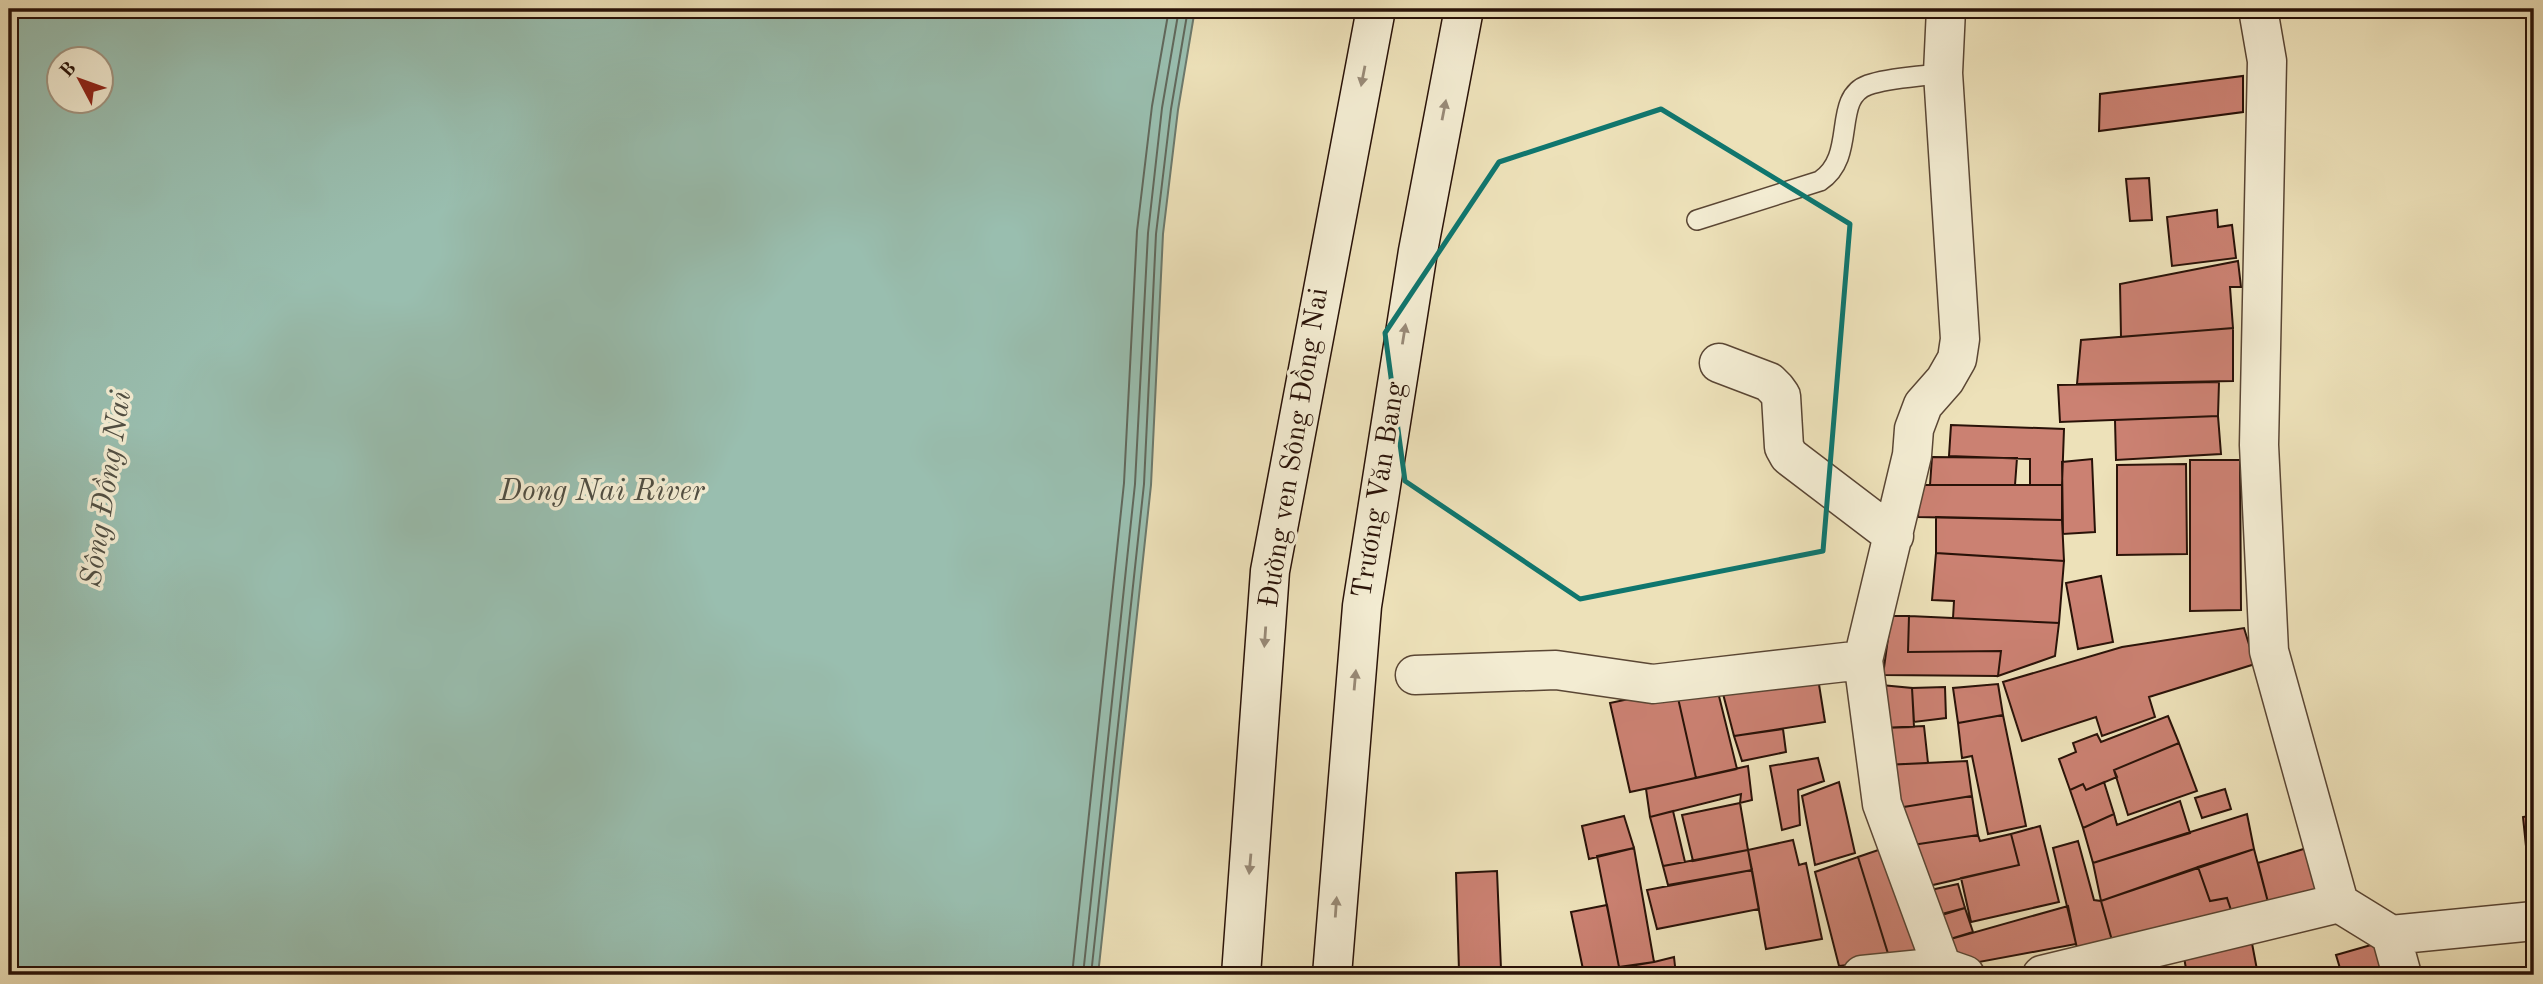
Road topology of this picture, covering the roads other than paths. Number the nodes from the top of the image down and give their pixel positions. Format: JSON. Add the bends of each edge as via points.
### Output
{"nodes":[{"id":1,"x":1376,"y":9,"type":"edge"},
{"id":2,"x":1464,"y":9,"type":"edge"},
{"id":3,"x":1946,"y":9,"type":"edge"},
{"id":4,"x":2258,"y":9,"type":"edge"},
{"id":5,"x":1944,"y":73,"type":"junction"},
{"id":6,"x":1696,"y":220,"type":"dead end"},
{"id":7,"x":1719,"y":363,"type":"dead end"},
{"id":8,"x":1894,"y":536,"type":"junction"},
{"id":9,"x":1863,"y":660,"type":"junction"},
{"id":10,"x":1415,"y":676,"type":"dead end"},
{"id":11,"x":2339,"y":903,"type":"junction"},
{"id":12,"x":2534,"y":921,"type":"edge"},
{"id":13,"x":2390,"y":935,"type":"junction"},
{"id":14,"x":1954,"y":971,"type":"edge"},
{"id":15,"x":1241,"y":975,"type":"edge"},
{"id":16,"x":1332,"y":975,"type":"edge"},
{"id":17,"x":1862,"y":975,"type":"edge"},
{"id":18,"x":2042,"y":975,"type":"edge"},
{"id":19,"x":2402,"y":975,"type":"edge"}],
"edges":[{"from":1,"to":15,"type":"street","name":"Đường ven Sông Đồng Nai","one_way":true,"via":[[1270,571]]},
{"from":16,"to":2,"type":"street","name":"Trương Văn Bang","one_way":true,"via":[[1362,606],[1418,251]]},
{"from":3,"to":5,"type":"street"},
{"from":4,"to":11,"type":"street","via":[[2267,61],[2259,445],[2269,651]]},
{"from":5,"to":6,"type":"lane","via":[[1867,85],[1856,93],[1848,105],[1840,160],[1833,173],[1820,181]]},
{"from":5,"to":8,"type":"street","via":[[1960,339],[1957,359],[1923,405],[1914,429]]},
{"from":7,"to":8,"type":"street","via":[[1769,382],[1781,396],[1784,447],[1789,456]]},
{"from":8,"to":9,"type":"street"},
{"from":9,"to":10,"type":"street","via":[[1653,684],[1528,669]]},
{"from":9,"to":14,"type":"street","via":[[1882,804]]},
{"from":11,"to":13,"type":"street"},
{"from":11,"to":18,"type":"street"},
{"from":12,"to":13,"type":"street"},
{"from":13,"to":19,"type":"street"},
{"from":14,"to":17,"type":"street"}]}
